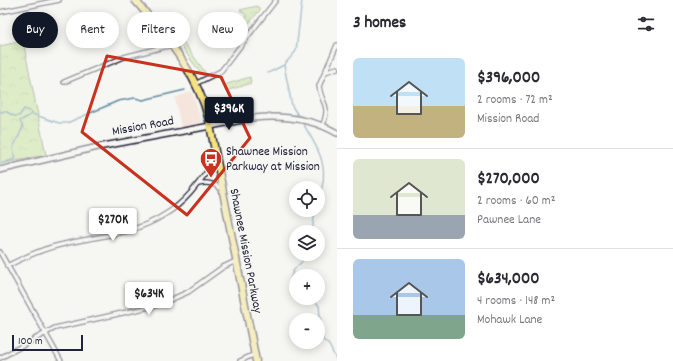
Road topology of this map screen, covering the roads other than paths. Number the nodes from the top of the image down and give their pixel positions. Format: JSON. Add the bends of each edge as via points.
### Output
{"nodes":[{"id":1,"x":59,"y":0,"type":"edge"},
{"id":2,"x":137,"y":0,"type":"edge"},
{"id":3,"x":276,"y":0,"type":"edge"},
{"id":4,"x":0,"y":12,"type":"edge"},
{"id":5,"x":146,"y":12,"type":"edge"},
{"id":6,"x":337,"y":47,"type":"edge"},
{"id":7,"x":160,"y":48,"type":"edge"},
{"id":8,"x":174,"y":48,"type":"edge"},
{"id":9,"x":337,"y":68,"type":"edge"},
{"id":10,"x":325,"y":72,"type":"junction"},
{"id":11,"x":64,"y":82,"type":"dead end"},
{"id":12,"x":196,"y":83,"type":"junction"},
{"id":13,"x":322,"y":125,"type":"junction"},
{"id":14,"x":210,"y":126,"type":"junction"},
{"id":15,"x":337,"y":133,"type":"edge"},
{"id":16,"x":216,"y":159,"type":"junction"},
{"id":17,"x":0,"y":170,"type":"edge"},
{"id":18,"x":198,"y":184,"type":"junction"},
{"id":19,"x":222,"y":190,"type":"junction"},
{"id":20,"x":0,"y":252,"type":"edge"},
{"id":21,"x":236,"y":261,"type":"junction"},
{"id":22,"x":8,"y":266,"type":"junction"},
{"id":23,"x":45,"y":333,"type":"junction"},
{"id":24,"x":0,"y":358,"type":"edge"},
{"id":25,"x":255,"y":358,"type":"edge"},
{"id":26,"x":61,"y":361,"type":"edge"},
{"id":27,"x":240,"y":361,"type":"edge"}],
"edges":[{"from":1,"to":4,"type":"street"},
{"from":2,"to":5,"type":"highway","name":"Shawnee Mission Parkway"},
{"from":3,"to":12,"type":"street","via":[[221,71]]},
{"from":6,"to":10,"type":"street"},
{"from":7,"to":11,"type":"street","via":[[124,57]]},
{"from":8,"to":12,"type":"highway","name":"Shawnee Mission Parkway"},
{"from":9,"to":10,"type":"street"},
{"from":10,"to":13,"type":"street","via":[[319,86],[327,107]]},
{"from":12,"to":14,"type":"highway","name":"Shawnee Mission Parkway"},
{"from":13,"to":14,"type":"main road","name":"Mission Road","via":[[299,118],[282,117],[253,118]]},
{"from":13,"to":15,"type":"main road","name":"Mission Road"},
{"from":14,"to":16,"type":"highway","name":"Shawnee Mission Parkway"},
{"from":14,"to":17,"type":"main road","name":"Mission Road","via":[[98,147]]},
{"from":16,"to":18,"type":"street"},
{"from":16,"to":19,"type":"highway","name":"Shawnee Mission Parkway"},
{"from":18,"to":19,"type":"street","via":[[210,183]]},
{"from":18,"to":22,"type":"street","via":[[174,209],[145,225],[133,230],[42,250]]},
{"from":19,"to":21,"type":"highway","name":"Shawnee Mission Parkway"},
{"from":20,"to":22,"type":"street"},
{"from":21,"to":23,"type":"street","via":[[223,267],[188,292],[154,306],[55,328]]},
{"from":21,"to":25,"type":"highway","name":"Shawnee Mission Parkway"},
{"from":22,"to":23,"type":"street"},
{"from":23,"to":24,"type":"street"},
{"from":23,"to":26,"type":"street"},
{"from":25,"to":27,"type":"street"}]}
